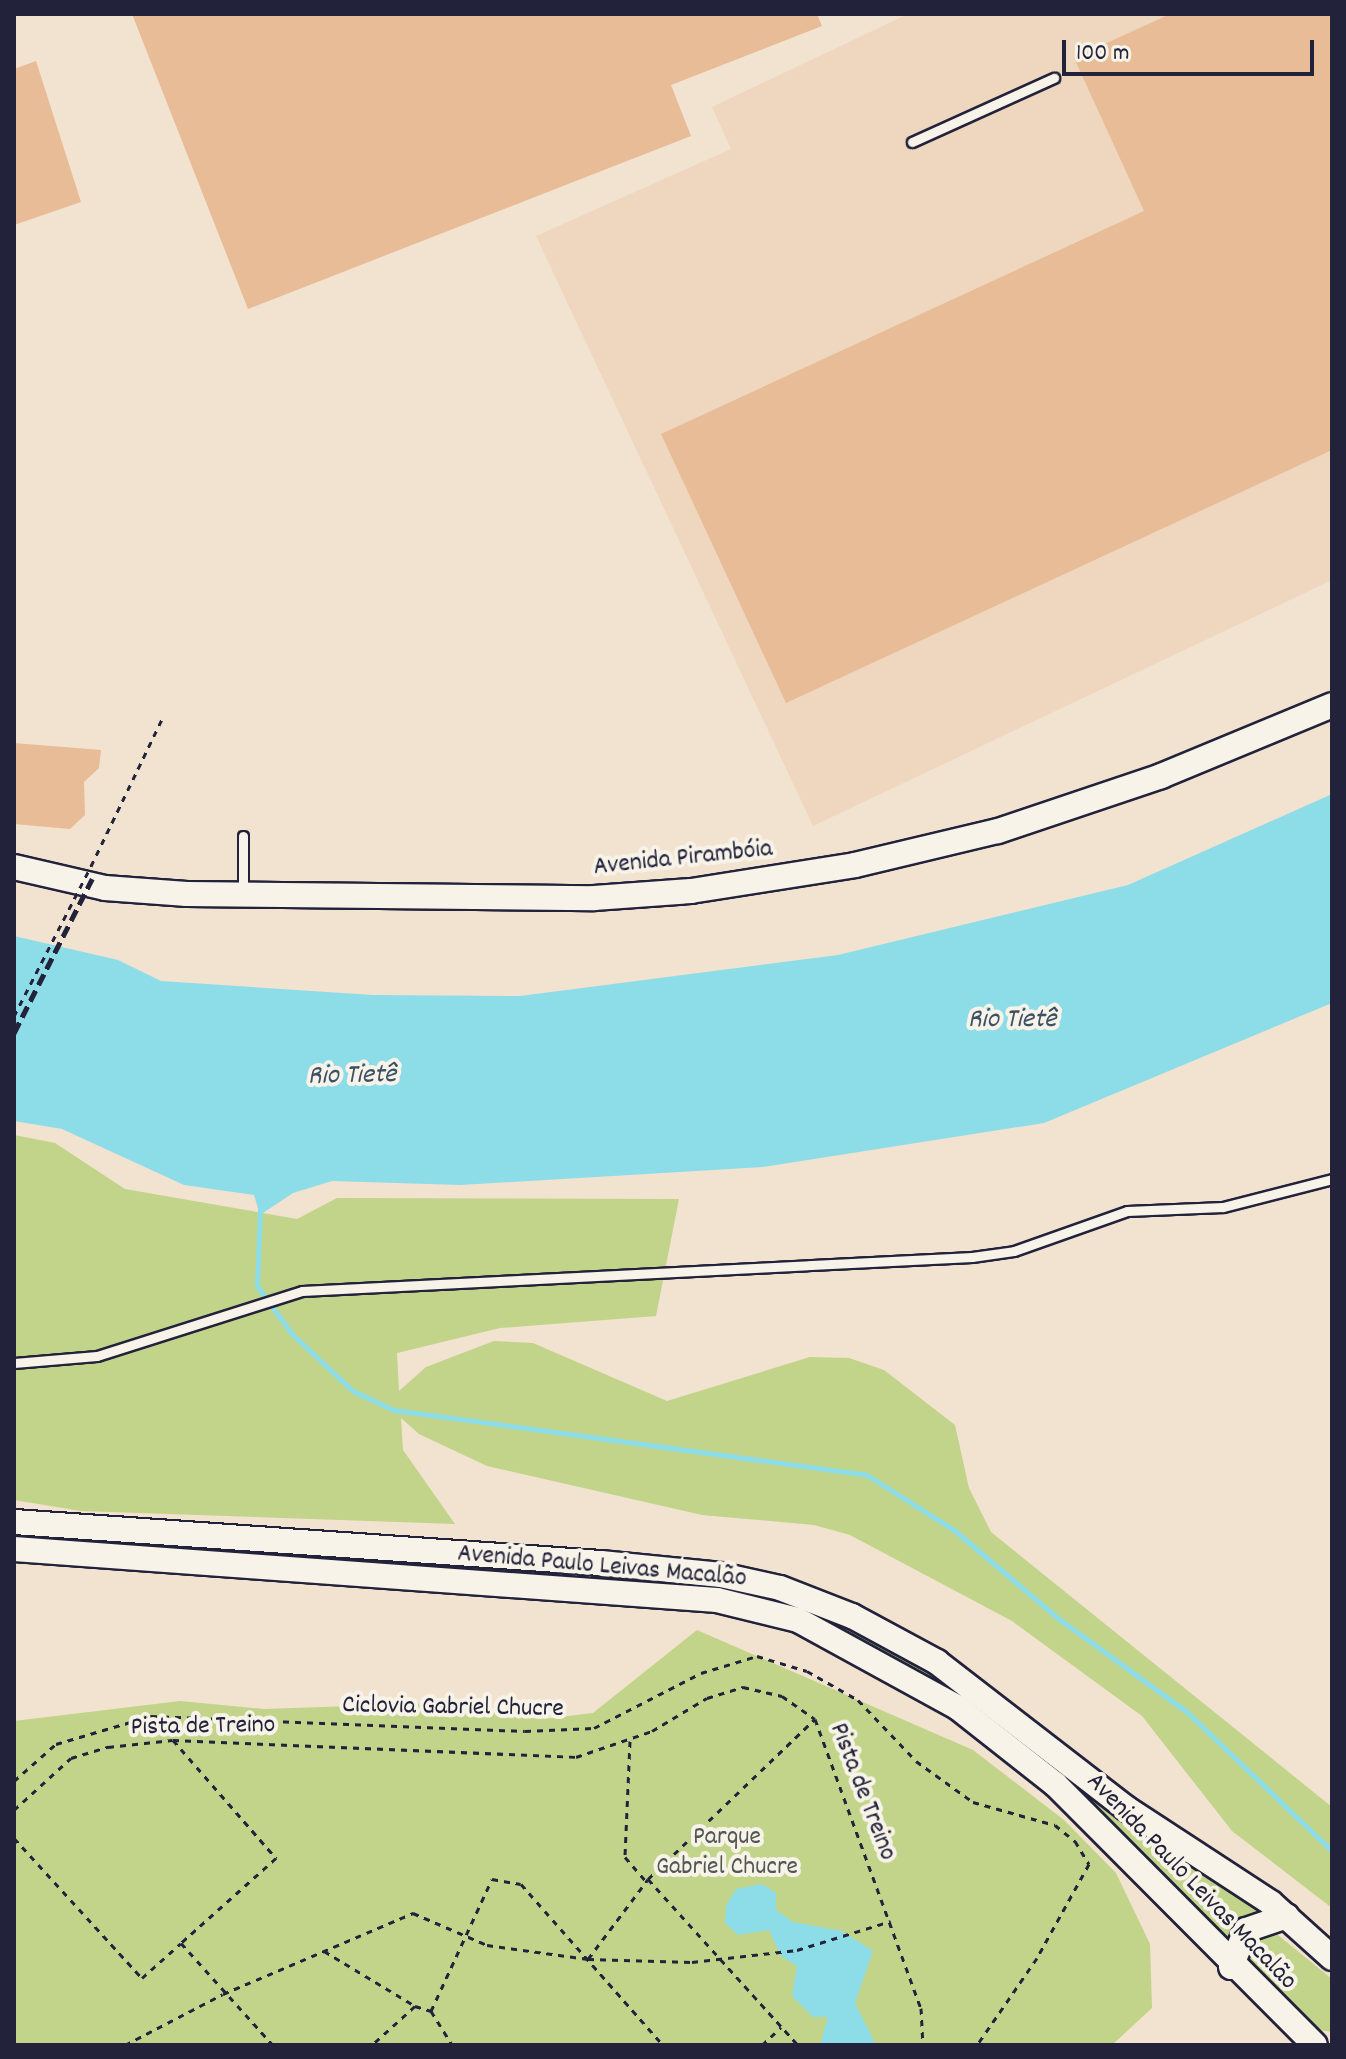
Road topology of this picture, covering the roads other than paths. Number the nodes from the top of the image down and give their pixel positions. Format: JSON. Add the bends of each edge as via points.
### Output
{"nodes":[{"id":1,"x":1054,"y":78,"type":"dead end"},
{"id":2,"x":912,"y":142,"type":"dead end"},
{"id":3,"x":1332,"y":705,"type":"edge"},
{"id":4,"x":243,"y":836,"type":"dead end"},
{"id":5,"x":14,"y":867,"type":"edge"},
{"id":6,"x":243,"y":892,"type":"junction"},
{"id":7,"x":1332,"y":1179,"type":"edge"},
{"id":8,"x":14,"y":1363,"type":"edge"},
{"id":9,"x":14,"y":1522,"type":"edge"},
{"id":10,"x":14,"y":1549,"type":"edge"},
{"id":11,"x":1287,"y":1916,"type":"junction"},
{"id":12,"x":1332,"y":1958,"type":"edge"},
{"id":13,"x":1231,"y":1967,"type":"junction"},
{"id":14,"x":1308,"y":2038,"type":"edge"},
{"id":15,"x":1332,"y":2040,"type":"edge"}],
"edges":[{"from":1,"to":2,"type":"lane"},
{"from":3,"to":6,"type":"main road","name":"Avenida Pirambóia","via":[[1081,805],[855,865],[691,891],[594,898]]},
{"from":4,"to":6,"type":"lane"},
{"from":5,"to":6,"type":"main road","name":"Avenida Pirambóia","via":[[141,893]]},
{"from":7,"to":8,"type":"lane","via":[[1223,1207],[1127,1211],[1014,1251],[972,1257],[281,1296],[97,1356]]},
{"from":9,"to":11,"type":"main road","name":"Avenida Paulo Leivas Macalão","via":[[601,1563],[721,1575],[780,1588],[852,1616],[937,1662],[1126,1808]]},
{"from":10,"to":13,"type":"main road","name":"Avenida Paulo Leivas Macalão","via":[[717,1600],[798,1620],[957,1707],[1055,1784],[1120,1844]]},
{"from":11,"to":12,"type":"main road","name":"Avenida Paulo Leivas Macalão"},
{"from":11,"to":13,"type":"main road","via":[[1246,1930]]},
{"from":13,"to":14,"type":"main road","name":"Avenida Paulo Leivas Macalão"},
{"from":14,"to":15,"type":"main road"}]}
